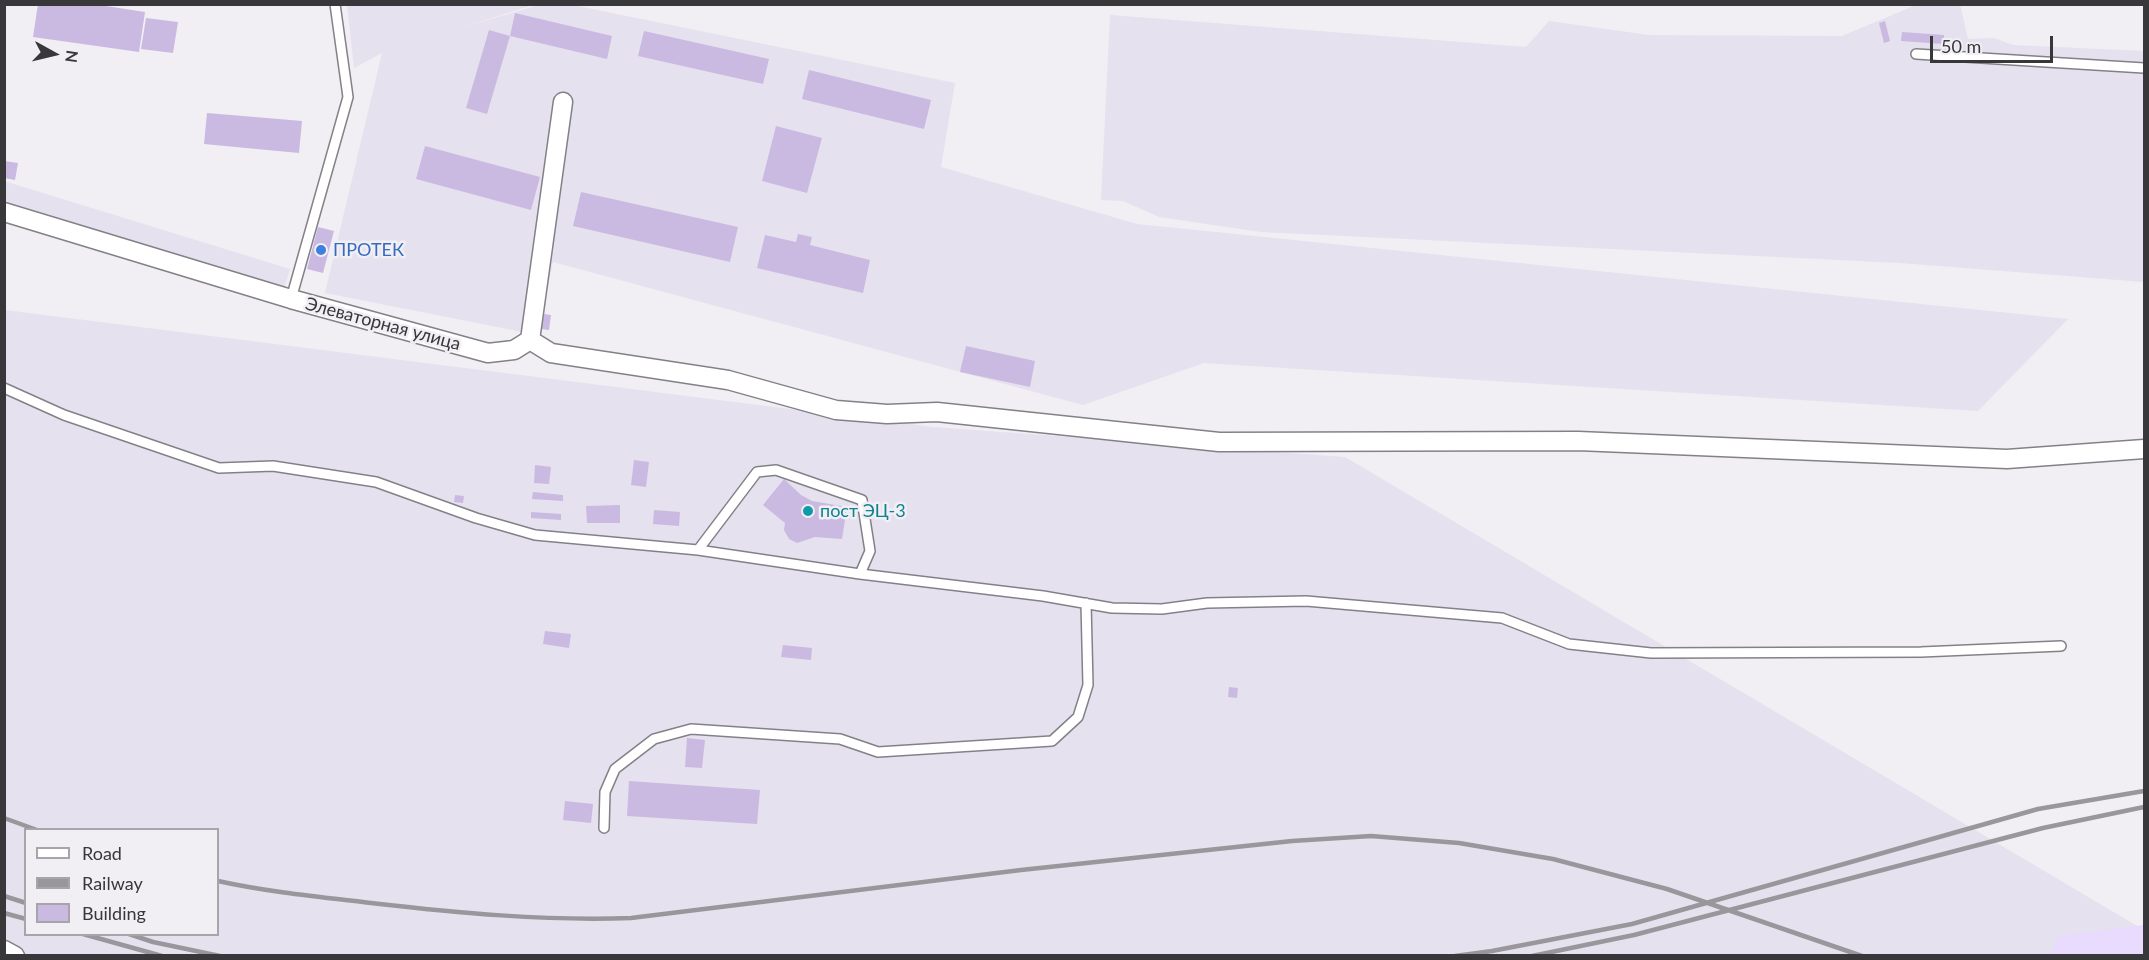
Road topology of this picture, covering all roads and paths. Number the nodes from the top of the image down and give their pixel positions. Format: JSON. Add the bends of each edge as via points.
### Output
{"nodes":[{"id":1,"x":335,"y":4,"type":"edge"},
{"id":2,"x":1916,"y":54,"type":"dead end"},
{"id":3,"x":2145,"y":68,"type":"edge"},
{"id":4,"x":563,"y":102,"type":"dead end"},
{"id":5,"x":4,"y":212,"type":"edge"},
{"id":6,"x":291,"y":299,"type":"junction"},
{"id":7,"x":530,"y":340,"type":"junction"},
{"id":8,"x":4,"y":388,"type":"edge"},
{"id":9,"x":2145,"y":449,"type":"edge"},
{"id":10,"x":698,"y":550,"type":"junction"},
{"id":11,"x":860,"y":574,"type":"junction"},
{"id":12,"x":1086,"y":603,"type":"junction"},
{"id":13,"x":2061,"y":646,"type":"dead end"},
{"id":14,"x":604,"y":828,"type":"dead end"},
{"id":15,"x":4,"y":950,"type":"edge"},
{"id":16,"x":15,"y":956,"type":"edge"}],
"edges":[{"from":1,"to":6,"type":"lane","via":[[348,97]]},
{"from":2,"to":3,"type":"lane"},
{"from":4,"to":7,"type":"street"},
{"from":5,"to":6,"type":"street","name":"Элеваторная улица"},
{"from":6,"to":7,"type":"street","name":"Элеваторная улица","via":[[488,353],[514,350]]},
{"from":7,"to":9,"type":"street","via":[[551,353],[728,380],[836,410],[937,412],[1219,442],[1578,441],[2007,459]]},
{"from":8,"to":10,"type":"lane","via":[[64,415],[219,468],[273,466],[376,482],[535,535]]},
{"from":10,"to":11,"type":"lane"},
{"from":10,"to":11,"type":"lane","via":[[757,472],[776,470],[862,500],[870,550]]},
{"from":11,"to":12,"type":"lane"},
{"from":12,"to":13,"type":"lane","via":[[1162,609],[1207,603],[1306,601],[1490,616],[1569,644],[1651,653],[1921,652]]},
{"from":12,"to":14,"type":"lane","via":[[1088,685],[1078,717],[1052,741],[878,752],[840,739],[691,729],[654,739],[615,769],[605,792]]},
{"from":15,"to":16,"type":"street"}]}
